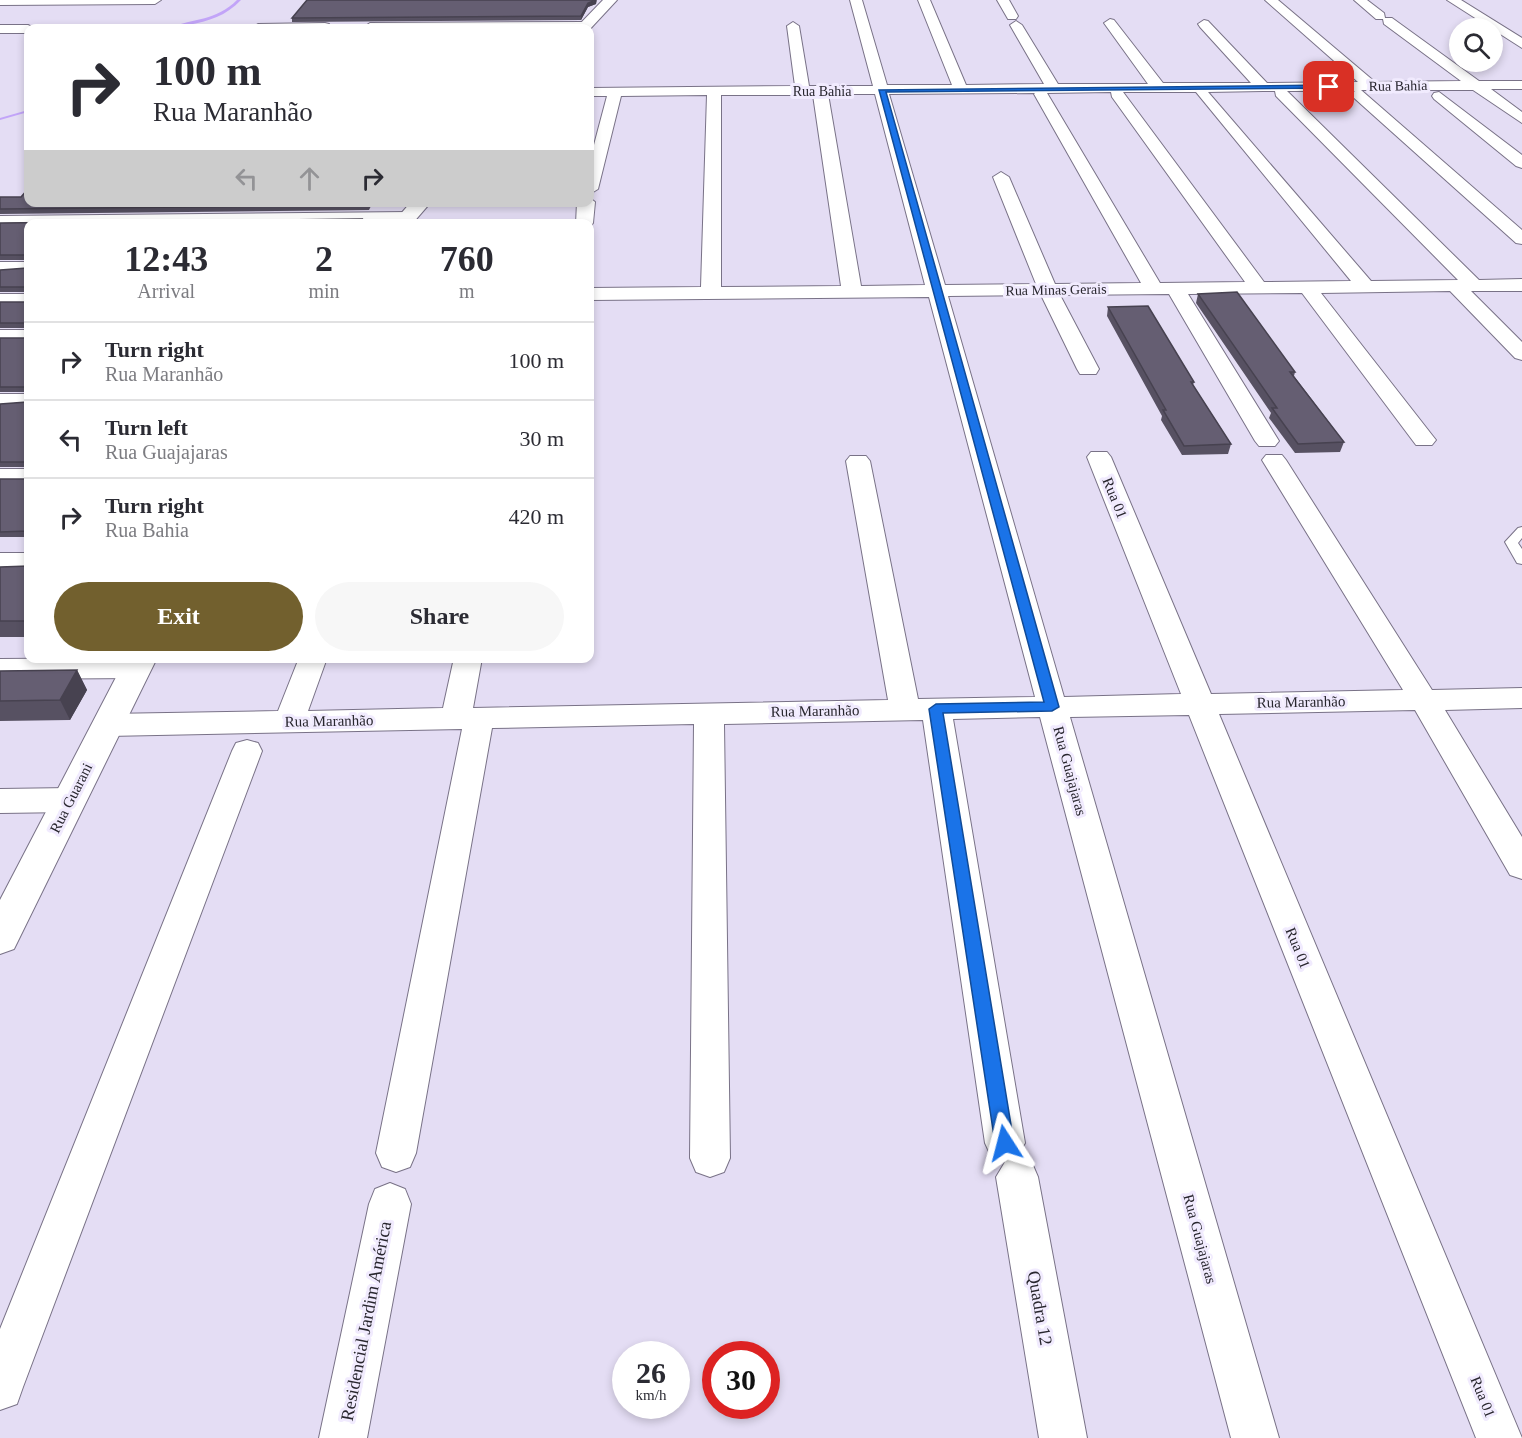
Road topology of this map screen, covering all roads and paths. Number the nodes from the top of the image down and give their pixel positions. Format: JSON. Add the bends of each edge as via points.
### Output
{"nodes":[{"id":1,"x":155,"y":0,"type":"edge"},
{"id":2,"x":610,"y":0,"type":"edge"},
{"id":3,"x":856,"y":0,"type":"edge"},
{"id":4,"x":924,"y":0,"type":"edge"},
{"id":5,"x":1003,"y":0,"type":"edge"},
{"id":6,"x":1271,"y":0,"type":"edge"},
{"id":7,"x":1360,"y":0,"type":"edge"},
{"id":8,"x":1453,"y":0,"type":"edge"},
{"id":9,"x":0,"y":1,"type":"edge"},
{"id":10,"x":1110,"y":23,"type":"dead end"},
{"id":11,"x":588,"y":24,"type":"edge"},
{"id":12,"x":1204,"y":24,"type":"dead end"},
{"id":13,"x":794,"y":26,"type":"dead end"},
{"id":14,"x":0,"y":29,"type":"edge"},
{"id":15,"x":24,"y":29,"type":"edge"},
{"id":16,"x":1522,"y":44,"type":"edge"},
{"id":17,"x":1476,"y":85,"type":"junction"},
{"id":18,"x":1522,"y":85,"type":"edge"},
{"id":19,"x":1263,"y":87,"type":"junction"},
{"id":20,"x":1159,"y":88,"type":"junction"},
{"id":21,"x":882,"y":90,"type":"junction"},
{"id":22,"x":961,"y":90,"type":"junction"},
{"id":23,"x":1365,"y":90,"type":"junction"},
{"id":24,"x":812,"y":91,"type":"junction"},
{"id":25,"x":594,"y":92,"type":"edge"},
{"id":26,"x":615,"y":92,"type":"junction"},
{"id":27,"x":714,"y":92,"type":"junction"},
{"id":28,"x":1048,"y":92,"type":"junction"},
{"id":29,"x":1117,"y":93,"type":"dead end"},
{"id":30,"x":1202,"y":93,"type":"dead end"},
{"id":31,"x":1281,"y":93,"type":"dead end"},
{"id":32,"x":1439,"y":96,"type":"dead end"},
{"id":33,"x":1522,"y":119,"type":"edge"},
{"id":34,"x":594,"y":156,"type":"edge"},
{"id":35,"x":1522,"y":163,"type":"edge"},
{"id":36,"x":1001,"y":177,"type":"dead end"},
{"id":37,"x":417,"y":207,"type":"edge"},
{"id":38,"x":405,"y":219,"type":"edge"},
{"id":39,"x":0,"y":220,"type":"edge"},
{"id":40,"x":24,"y":220,"type":"edge"},
{"id":41,"x":1522,"y":239,"type":"edge"},
{"id":42,"x":24,"y":267,"type":"edge"},
{"id":43,"x":0,"y":268,"type":"edge"},
{"id":44,"x":1464,"y":285,"type":"junction"},
{"id":45,"x":1522,"y":285,"type":"edge"},
{"id":46,"x":1365,"y":286,"type":"junction"},
{"id":47,"x":1258,"y":287,"type":"junction"},
{"id":48,"x":1307,"y":287,"type":"junction"},
{"id":49,"x":1154,"y":288,"type":"junction"},
{"id":50,"x":1175,"y":288,"type":"junction"},
{"id":51,"x":1048,"y":290,"type":"junction"},
{"id":52,"x":937,"y":291,"type":"junction"},
{"id":53,"x":852,"y":292,"type":"junction"},
{"id":54,"x":711,"y":293,"type":"junction"},
{"id":55,"x":594,"y":294,"type":"edge"},
{"id":56,"x":0,"y":300,"type":"edge"},
{"id":57,"x":24,"y":300,"type":"edge"},
{"id":58,"x":0,"y":336,"type":"edge"},
{"id":59,"x":24,"y":336,"type":"edge"},
{"id":60,"x":1522,"y":354,"type":"edge"},
{"id":61,"x":1088,"y":369,"type":"dead end"},
{"id":62,"x":0,"y":400,"type":"edge"},
{"id":63,"x":24,"y":400,"type":"edge"},
{"id":64,"x":1424,"y":440,"type":"dead end"},
{"id":65,"x":1099,"y":457,"type":"dead end"},
{"id":66,"x":858,"y":461,"type":"dead end"},
{"id":67,"x":0,"y":476,"type":"edge"},
{"id":68,"x":24,"y":476,"type":"edge"},
{"id":69,"x":1522,"y":531,"type":"edge"},
{"id":70,"x":1522,"y":560,"type":"edge"},
{"id":71,"x":0,"y":561,"type":"edge"},
{"id":72,"x":24,"y":561,"type":"edge"},
{"id":73,"x":140,"y":663,"type":"edge"},
{"id":74,"x":311,"y":663,"type":"edge"},
{"id":75,"x":468,"y":663,"type":"edge"},
{"id":76,"x":0,"y":669,"type":"edge"},
{"id":77,"x":1522,"y":698,"type":"edge"},
{"id":78,"x":1424,"y":700,"type":"junction"},
{"id":79,"x":1198,"y":704,"type":"junction"},
{"id":80,"x":1052,"y":707,"type":"junction"},
{"id":81,"x":920,"y":709,"type":"junction"},
{"id":82,"x":709,"y":713,"type":"junction"},
{"id":83,"x":468,"y":718,"type":"junction"},
{"id":84,"x":289,"y":722,"type":"junction"},
{"id":85,"x":108,"y":725,"type":"junction"},
{"id":86,"x":247,"y":751,"type":"dead end"},
{"id":87,"x":70,"y":800,"type":"junction"},
{"id":88,"x":0,"y":801,"type":"edge"},
{"id":89,"x":1522,"y":866,"type":"edge"},
{"id":90,"x":0,"y":938,"type":"edge"},
{"id":91,"x":396,"y":1153,"type":"dead end"},
{"id":92,"x":710,"y":1158,"type":"dead end"},
{"id":93,"x":390,"y":1204,"type":"dead end"},
{"id":94,"x":0,"y":1387,"type":"edge"},
{"id":95,"x":343,"y":1438,"type":"edge"},
{"id":96,"x":1063,"y":1438,"type":"edge"},
{"id":97,"x":1255,"y":1438,"type":"edge"},
{"id":98,"x":1500,"y":1438,"type":"edge"}],
"edges":[{"from":1,"to":9,"type":"street"},
{"from":2,"to":11,"type":"street"},
{"from":3,"to":21,"type":"street","name":"Rua Guajajaras"},
{"from":4,"to":22,"type":"street"},
{"from":5,"to":28,"type":"street"},
{"from":6,"to":23,"type":"street"},
{"from":7,"to":17,"type":"street"},
{"from":8,"to":16,"type":"street"},
{"from":10,"to":20,"type":"street"},
{"from":12,"to":19,"type":"street"},
{"from":13,"to":24,"type":"street"},
{"from":14,"to":15,"type":"street"},
{"from":17,"to":18,"type":"street","name":"Rua Bahia"},
{"from":17,"to":23,"type":"street","name":"Rua Bahia"},
{"from":17,"to":33,"type":"street"},
{"from":19,"to":20,"type":"street","name":"Rua Bahia"},
{"from":19,"to":23,"type":"street","name":"Rua Bahia"},
{"from":20,"to":28,"type":"street","name":"Rua Bahia"},
{"from":21,"to":22,"type":"street","name":"Rua Bahia"},
{"from":21,"to":24,"type":"street","name":"Rua Bahia"},
{"from":21,"to":52,"type":"street","name":"Rua Guajajaras"},
{"from":22,"to":28,"type":"street","name":"Rua Bahia"},
{"from":23,"to":41,"type":"street"},
{"from":24,"to":27,"type":"street","name":"Rua Bahia"},
{"from":24,"to":53,"type":"street"},
{"from":25,"to":26,"type":"street","name":"Rua Bahia"},
{"from":26,"to":27,"type":"street","name":"Rua Bahia"},
{"from":26,"to":34,"type":"street"},
{"from":27,"to":54,"type":"street"},
{"from":28,"to":49,"type":"street"},
{"from":29,"to":47,"type":"street"},
{"from":30,"to":46,"type":"street"},
{"from":31,"to":44,"type":"street"},
{"from":32,"to":35,"type":"street"},
{"from":36,"to":51,"type":"street"},
{"from":37,"to":38,"type":"street"},
{"from":39,"to":40,"type":"street"},
{"from":42,"to":43,"type":"street"},
{"from":44,"to":45,"type":"street","name":"Rua Minas Gerais"},
{"from":44,"to":46,"type":"street","name":"Rua Minas Gerais"},
{"from":44,"to":60,"type":"street"},
{"from":46,"to":48,"type":"street","name":"Rua Minas Gerais"},
{"from":47,"to":48,"type":"street","name":"Rua Minas Gerais"},
{"from":47,"to":50,"type":"street","name":"Rua Minas Gerais"},
{"from":48,"to":64,"type":"street"},
{"from":49,"to":50,"type":"street","name":"Rua Minas Gerais"},
{"from":49,"to":51,"type":"street","name":"Rua Minas Gerais"},
{"from":50,"to":78,"type":"street","via":[[1270,451]]},
{"from":51,"to":52,"type":"street","name":"Rua Minas Gerais"},
{"from":51,"to":61,"type":"street"},
{"from":52,"to":53,"type":"street","name":"Rua Minas Gerais"},
{"from":52,"to":80,"type":"street","name":"Rua Guajajaras"},
{"from":53,"to":54,"type":"street","name":"Rua Minas Gerais"},
{"from":54,"to":55,"type":"street","name":"Rua Minas Gerais"},
{"from":56,"to":57,"type":"street"},
{"from":58,"to":59,"type":"street"},
{"from":62,"to":63,"type":"street"},
{"from":65,"to":79,"type":"street","name":"Rua 01"},
{"from":66,"to":81,"type":"street","name":"Quadra 12"},
{"from":67,"to":68,"type":"street"},
{"from":69,"to":70,"type":"lane","via":[[1511,542]]},
{"from":71,"to":72,"type":"street"},
{"from":73,"to":76,"type":"street"},
{"from":73,"to":85,"type":"street","name":"Rua Guarani"},
{"from":74,"to":84,"type":"street"},
{"from":75,"to":83,"type":"street"},
{"from":77,"to":78,"type":"street","name":"Rua Maranhão"},
{"from":78,"to":79,"type":"street","name":"Rua Maranhão"},
{"from":78,"to":89,"type":"street"},
{"from":79,"to":80,"type":"street","name":"Rua Maranhão"},
{"from":79,"to":98,"type":"street","name":"Rua 01"},
{"from":80,"to":81,"type":"street","name":"Rua Maranhão"},
{"from":80,"to":97,"type":"street","name":"Rua Guajajaras"},
{"from":81,"to":82,"type":"street","name":"Rua Maranhão"},
{"from":81,"to":96,"type":"street","name":"Quadra 12"},
{"from":82,"to":83,"type":"street","name":"Rua Maranhão"},
{"from":82,"to":92,"type":"street"},
{"from":83,"to":84,"type":"street","name":"Rua Maranhão"},
{"from":83,"to":91,"type":"street"},
{"from":84,"to":85,"type":"street","name":"Rua Maranhão"},
{"from":85,"to":87,"type":"street","name":"Rua Guarani"},
{"from":86,"to":94,"type":"street"},
{"from":87,"to":88,"type":"street"},
{"from":87,"to":90,"type":"street","name":"Rua Guarani"},
{"from":93,"to":95,"type":"street","name":"Residencial Jardim América"}]}
